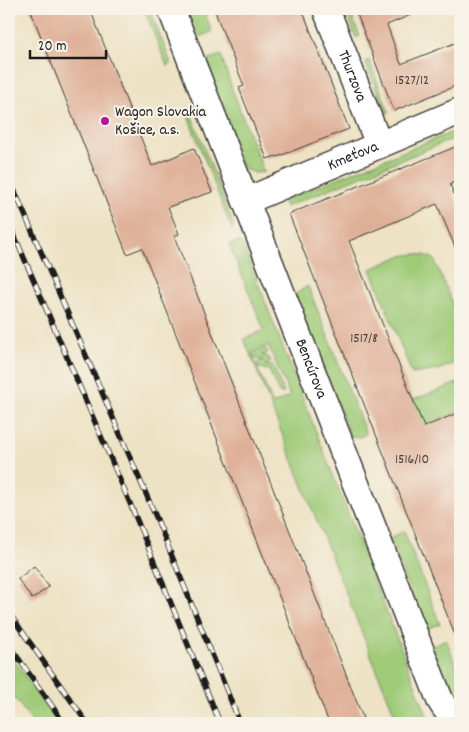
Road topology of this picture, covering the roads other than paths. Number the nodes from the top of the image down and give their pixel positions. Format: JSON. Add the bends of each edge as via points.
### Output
{"nodes":[{"id":1,"x":171,"y":9,"type":"edge"},
{"id":2,"x":326,"y":9,"type":"edge"},
{"id":3,"x":460,"y":111,"type":"edge"},
{"id":4,"x":379,"y":145,"type":"junction"},
{"id":5,"x":246,"y":201,"type":"junction"},
{"id":6,"x":460,"y":721,"type":"edge"}],
"edges":[{"from":1,"to":5,"type":"street","name":"Bencúrova"},
{"from":2,"to":4,"type":"street","name":"Thurzova"},
{"from":3,"to":4,"type":"street","name":"Kmeťova"},
{"from":4,"to":5,"type":"street","name":"Kmeťova"},
{"from":5,"to":6,"type":"street","name":"Bencúrova","via":[[440,700],[446,711]]}]}
